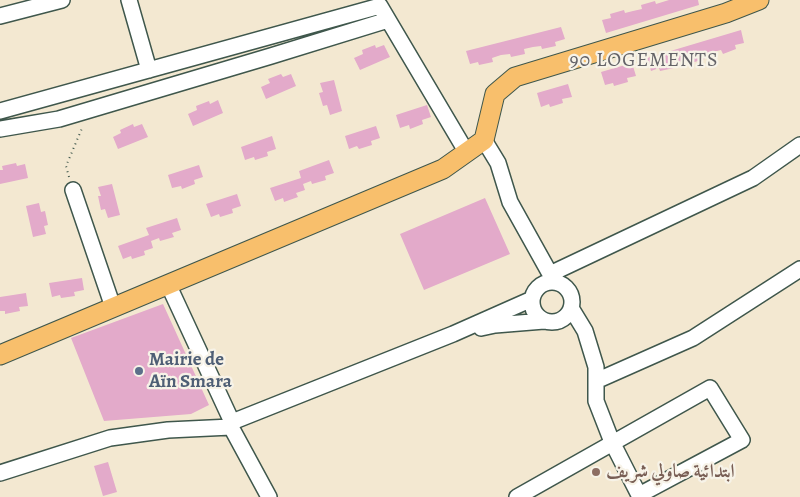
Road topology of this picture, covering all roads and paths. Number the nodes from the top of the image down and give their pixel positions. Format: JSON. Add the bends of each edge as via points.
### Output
{"nodes":[{"id":1,"x":62,"y":0,"type":"edge"},
{"id":2,"x":129,"y":0,"type":"edge"},
{"id":3,"x":751,"y":1,"type":"edge"},
{"id":4,"x":0,"y":16,"type":"edge"},
{"id":5,"x":388,"y":20,"type":"junction"},
{"id":6,"x":149,"y":70,"type":"junction"},
{"id":7,"x":90,"y":110,"type":"junction"},
{"id":8,"x":0,"y":111,"type":"edge"},
{"id":9,"x":0,"y":129,"type":"edge"},
{"id":10,"x":484,"y":140,"type":"junction"},
{"id":11,"x":800,"y":144,"type":"edge"},
{"id":12,"x":467,"y":153,"type":"junction"},
{"id":13,"x":73,"y":190,"type":"joint"},
{"id":14,"x":535,"y":246,"type":"junction"},
{"id":15,"x":797,"y":277,"type":"edge"},
{"id":16,"x":552,"y":278,"type":"junction"},
{"id":17,"x":168,"y":284,"type":"junction"},
{"id":18,"x":536,"y":292,"type":"junction"},
{"id":19,"x":113,"y":307,"type":"junction"},
{"id":20,"x":571,"y":308,"type":"junction"},
{"id":21,"x":544,"y":321,"type":"junction"},
{"id":22,"x":452,"y":334,"type":"junction"},
{"id":23,"x":0,"y":354,"type":"edge"},
{"id":24,"x":596,"y":381,"type":"junction"},
{"id":25,"x":232,"y":425,"type":"junction"},
{"id":26,"x":612,"y":442,"type":"junction"},
{"id":27,"x":0,"y":474,"type":"edge"},
{"id":28,"x":640,"y":496,"type":"edge"},
{"id":29,"x":269,"y":497,"type":"edge"},
{"id":30,"x":517,"y":497,"type":"edge"}],
"edges":[{"from":1,"to":4,"type":"street"},
{"from":2,"to":6,"type":"street"},
{"from":3,"to":10,"type":"main road","via":[[717,16],[515,77],[495,94]]},
{"from":5,"to":6,"type":"street","via":[[380,6]]},
{"from":5,"to":7,"type":"street"},
{"from":5,"to":12,"type":"street"},
{"from":6,"to":8,"type":"street"},
{"from":7,"to":9,"type":"street"},
{"from":7,"to":13,"type":"path","via":[[66,166]]},
{"from":10,"to":12,"type":"main road"},
{"from":10,"to":14,"type":"street","via":[[498,163],[510,202]]},
{"from":11,"to":16,"type":"street","via":[[753,178]]},
{"from":12,"to":17,"type":"main road","via":[[442,169]]},
{"from":13,"to":19,"type":"street"},
{"from":14,"to":16,"type":"street"},
{"from":14,"to":18,"type":"street"},
{"from":15,"to":24,"type":"street","via":[[693,338]]},
{"from":16,"to":18,"type":"street"},
{"from":16,"to":20,"type":"street","via":[[570,294]]},
{"from":17,"to":19,"type":"main road"},
{"from":17,"to":25,"type":"street"},
{"from":18,"to":21,"type":"street","via":[[532,304]]},
{"from":18,"to":22,"type":"street"},
{"from":19,"to":23,"type":"main road"},
{"from":20,"to":21,"type":"street","via":[[558,321]]},
{"from":20,"to":24,"type":"street","via":[[585,330],[596,367]]},
{"from":21,"to":22,"type":"street","via":[[495,325]]},
{"from":22,"to":25,"type":"street"},
{"from":24,"to":26,"type":"street","via":[[596,401]]},
{"from":25,"to":27,"type":"street","via":[[110,438]]},
{"from":25,"to":29,"type":"street"},
{"from":26,"to":28,"type":"street"},
{"from":26,"to":28,"type":"street","via":[[710,388],[742,440]]},
{"from":26,"to":30,"type":"street"}]}
